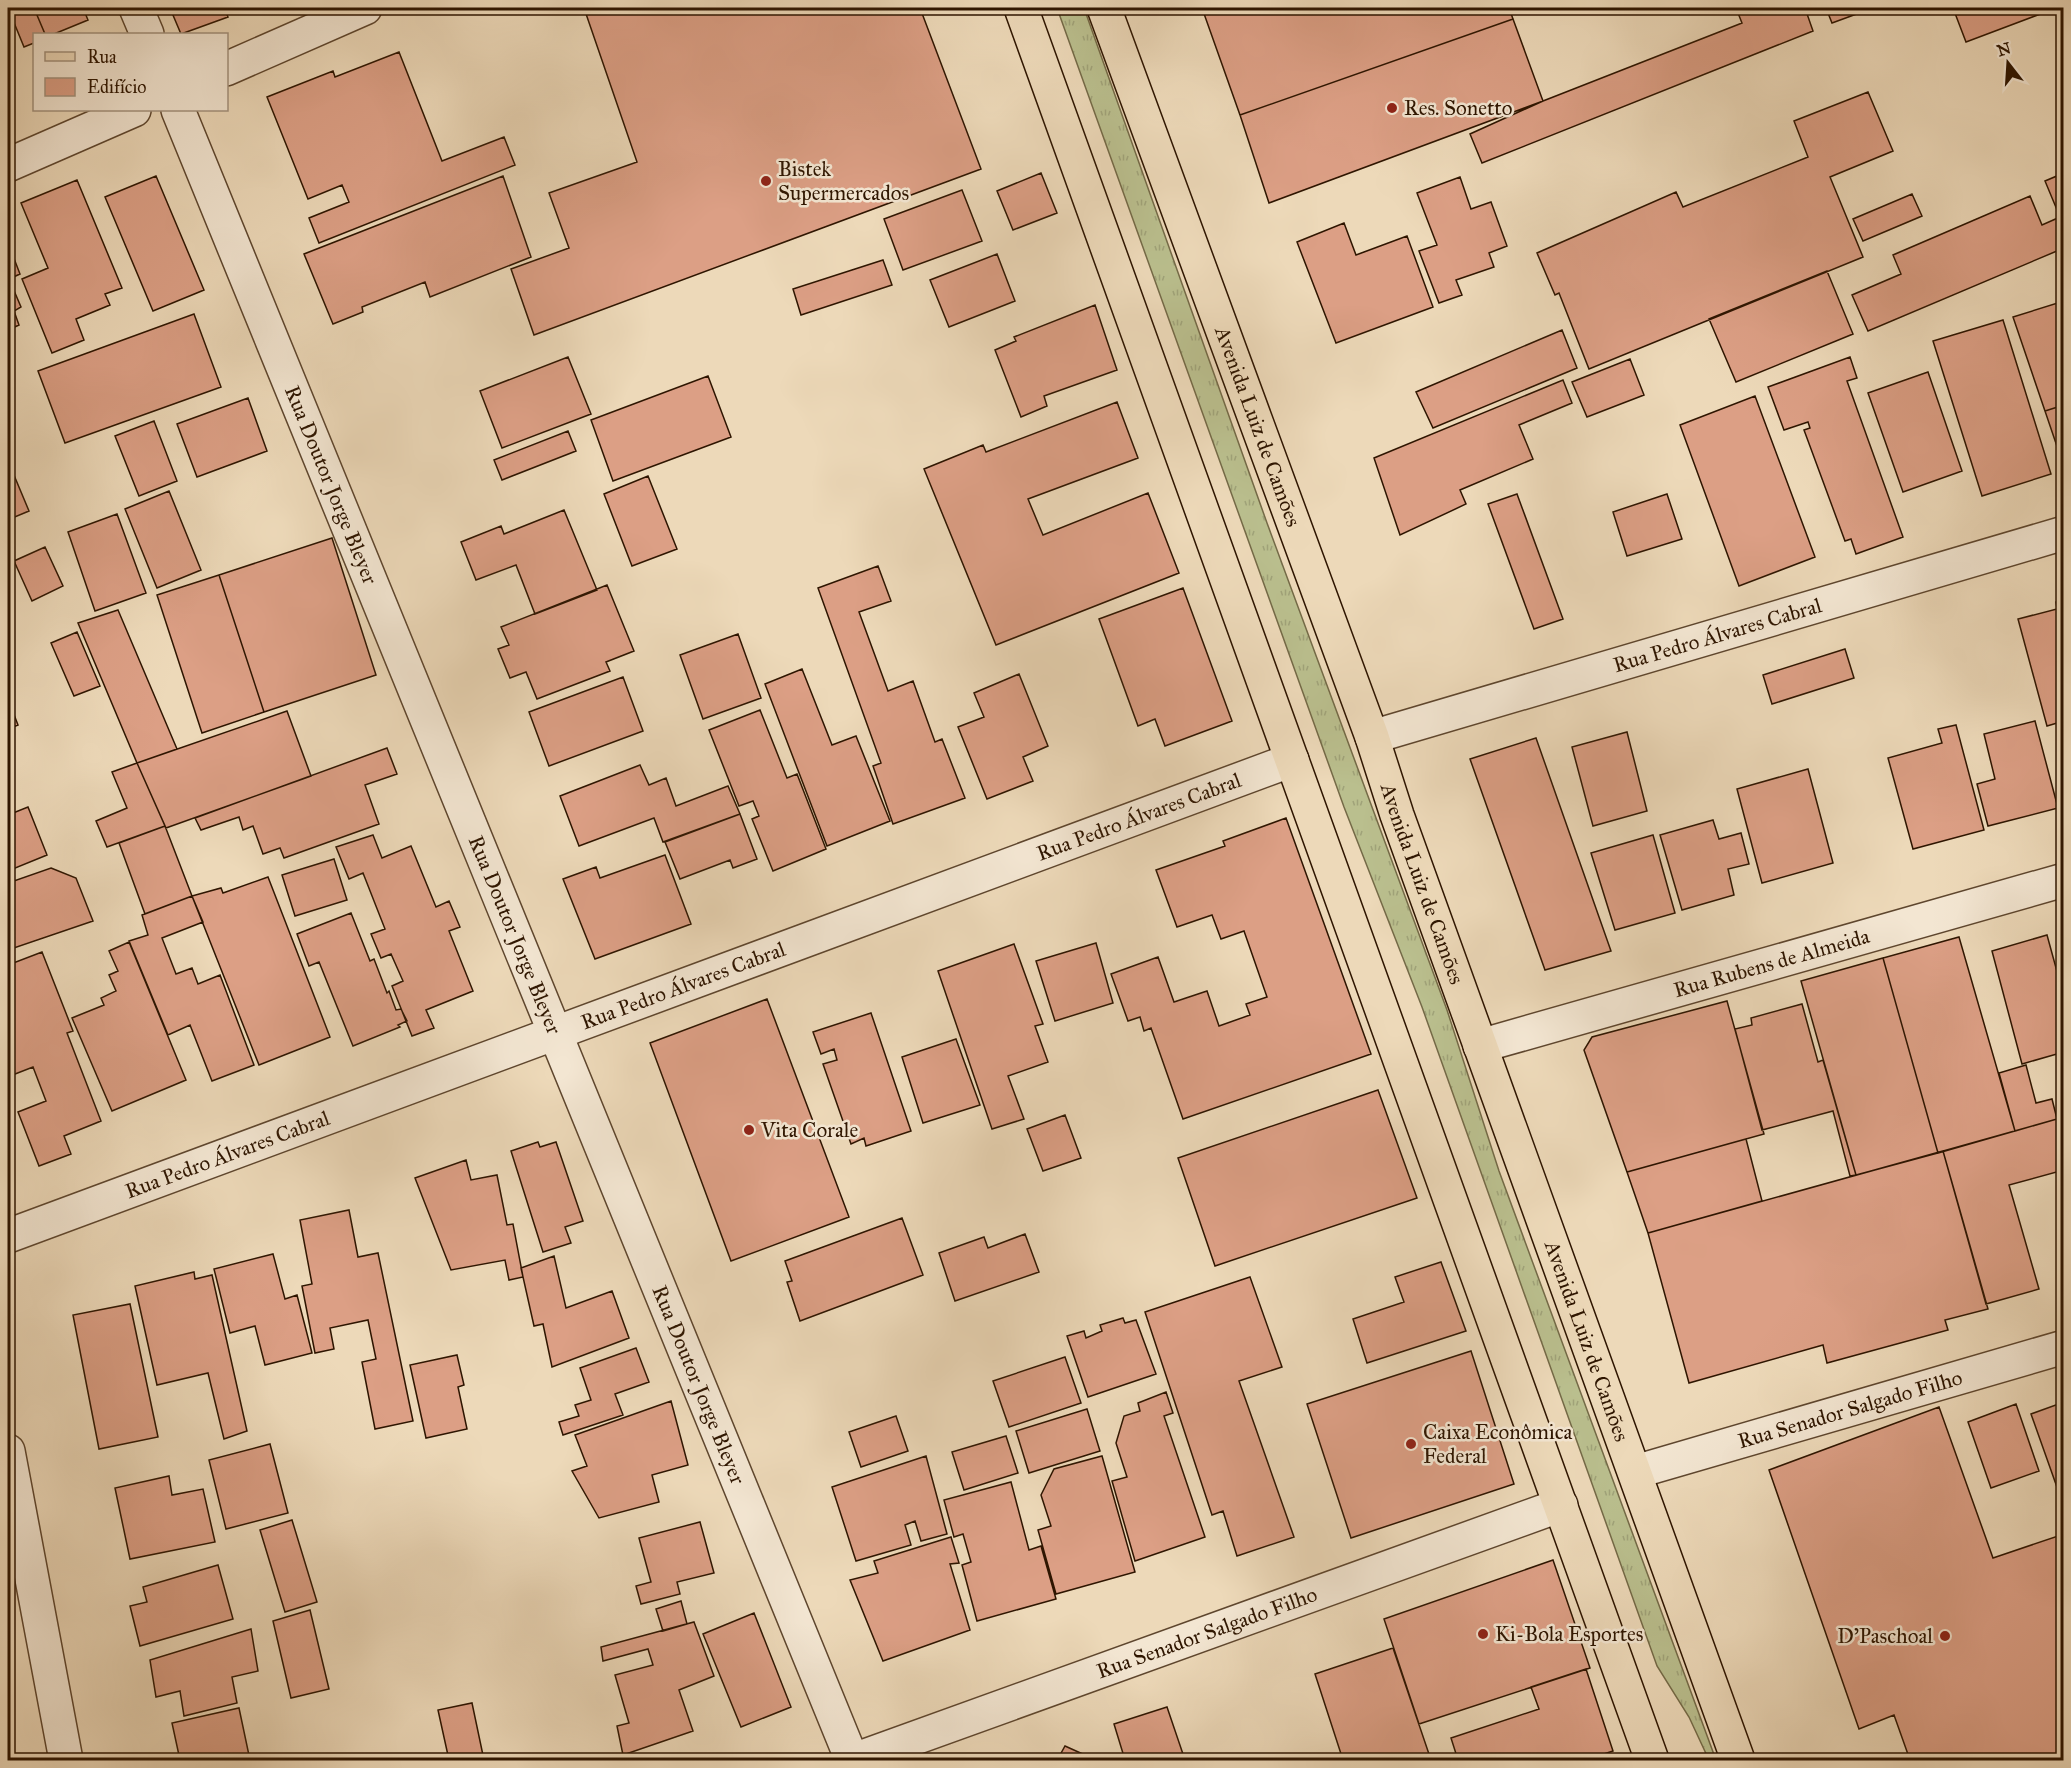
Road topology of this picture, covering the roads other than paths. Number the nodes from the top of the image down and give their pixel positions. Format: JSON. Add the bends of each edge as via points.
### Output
{"nodes":[{"id":1,"x":136,"y":8,"type":"edge"},
{"id":2,"x":365,"y":8,"type":"edge"},
{"id":3,"x":1021,"y":8,"type":"edge"},
{"id":4,"x":1104,"y":8,"type":"edge"},
{"id":5,"x":147,"y":33,"type":"edge"},
{"id":6,"x":228,"y":68,"type":"edge"},
{"id":7,"x":132,"y":111,"type":"edge"},
{"id":8,"x":178,"y":111,"type":"edge"},
{"id":9,"x":8,"y":165,"type":"edge"},
{"id":10,"x":2064,"y":533,"type":"edge"},
{"id":11,"x":1372,"y":737,"type":"junction"},
{"id":12,"x":1292,"y":760,"type":"junction"},
{"id":13,"x":2064,"y":880,"type":"edge"},
{"id":14,"x":555,"y":1033,"type":"junction"},
{"id":15,"x":1480,"y":1046,"type":"junction"},
{"id":16,"x":8,"y":1236,"type":"edge"},
{"id":17,"x":2064,"y":1347,"type":"edge"},
{"id":18,"x":8,"y":1451,"type":"edge"},
{"id":19,"x":1635,"y":1472,"type":"junction"},
{"id":20,"x":1561,"y":1505,"type":"junction"},
{"id":21,"x":66,"y":1761,"type":"edge"},
{"id":22,"x":853,"y":1761,"type":"edge"},
{"id":23,"x":1652,"y":1761,"type":"edge"},
{"id":24,"x":1738,"y":1761,"type":"edge"}],
"edges":[{"from":1,"to":5,"type":"street"},
{"from":2,"to":6,"type":"street"},
{"from":3,"to":12,"type":"main road"},
{"from":4,"to":11,"type":"main road","name":"Avenida Luiz de Camões"},
{"from":7,"to":9,"type":"street"},
{"from":8,"to":14,"type":"street","name":"Rua Doutor Jorge Bleyer"},
{"from":10,"to":11,"type":"street","name":"Rua Pedro Álvares Cabral"},
{"from":11,"to":15,"type":"main road","name":"Avenida Luiz de Camões"},
{"from":12,"to":14,"type":"street","name":"Rua Pedro Álvares Cabral"},
{"from":12,"to":20,"type":"main road"},
{"from":13,"to":15,"type":"street","name":"Rua Rubens de Almeida"},
{"from":14,"to":16,"type":"street","name":"Rua Pedro Álvares Cabral"},
{"from":14,"to":22,"type":"street","name":"Rua Doutor Jorge Bleyer"},
{"from":15,"to":19,"type":"main road","name":"Avenida Luiz de Camões"},
{"from":17,"to":19,"type":"street","name":"Rua Senador Salgado Filho"},
{"from":18,"to":21,"type":"street"},
{"from":19,"to":24,"type":"main road","name":"Avenida Luiz de Camões"},
{"from":20,"to":22,"type":"street","name":"Rua Senador Salgado Filho"},
{"from":20,"to":23,"type":"main road"}]}
